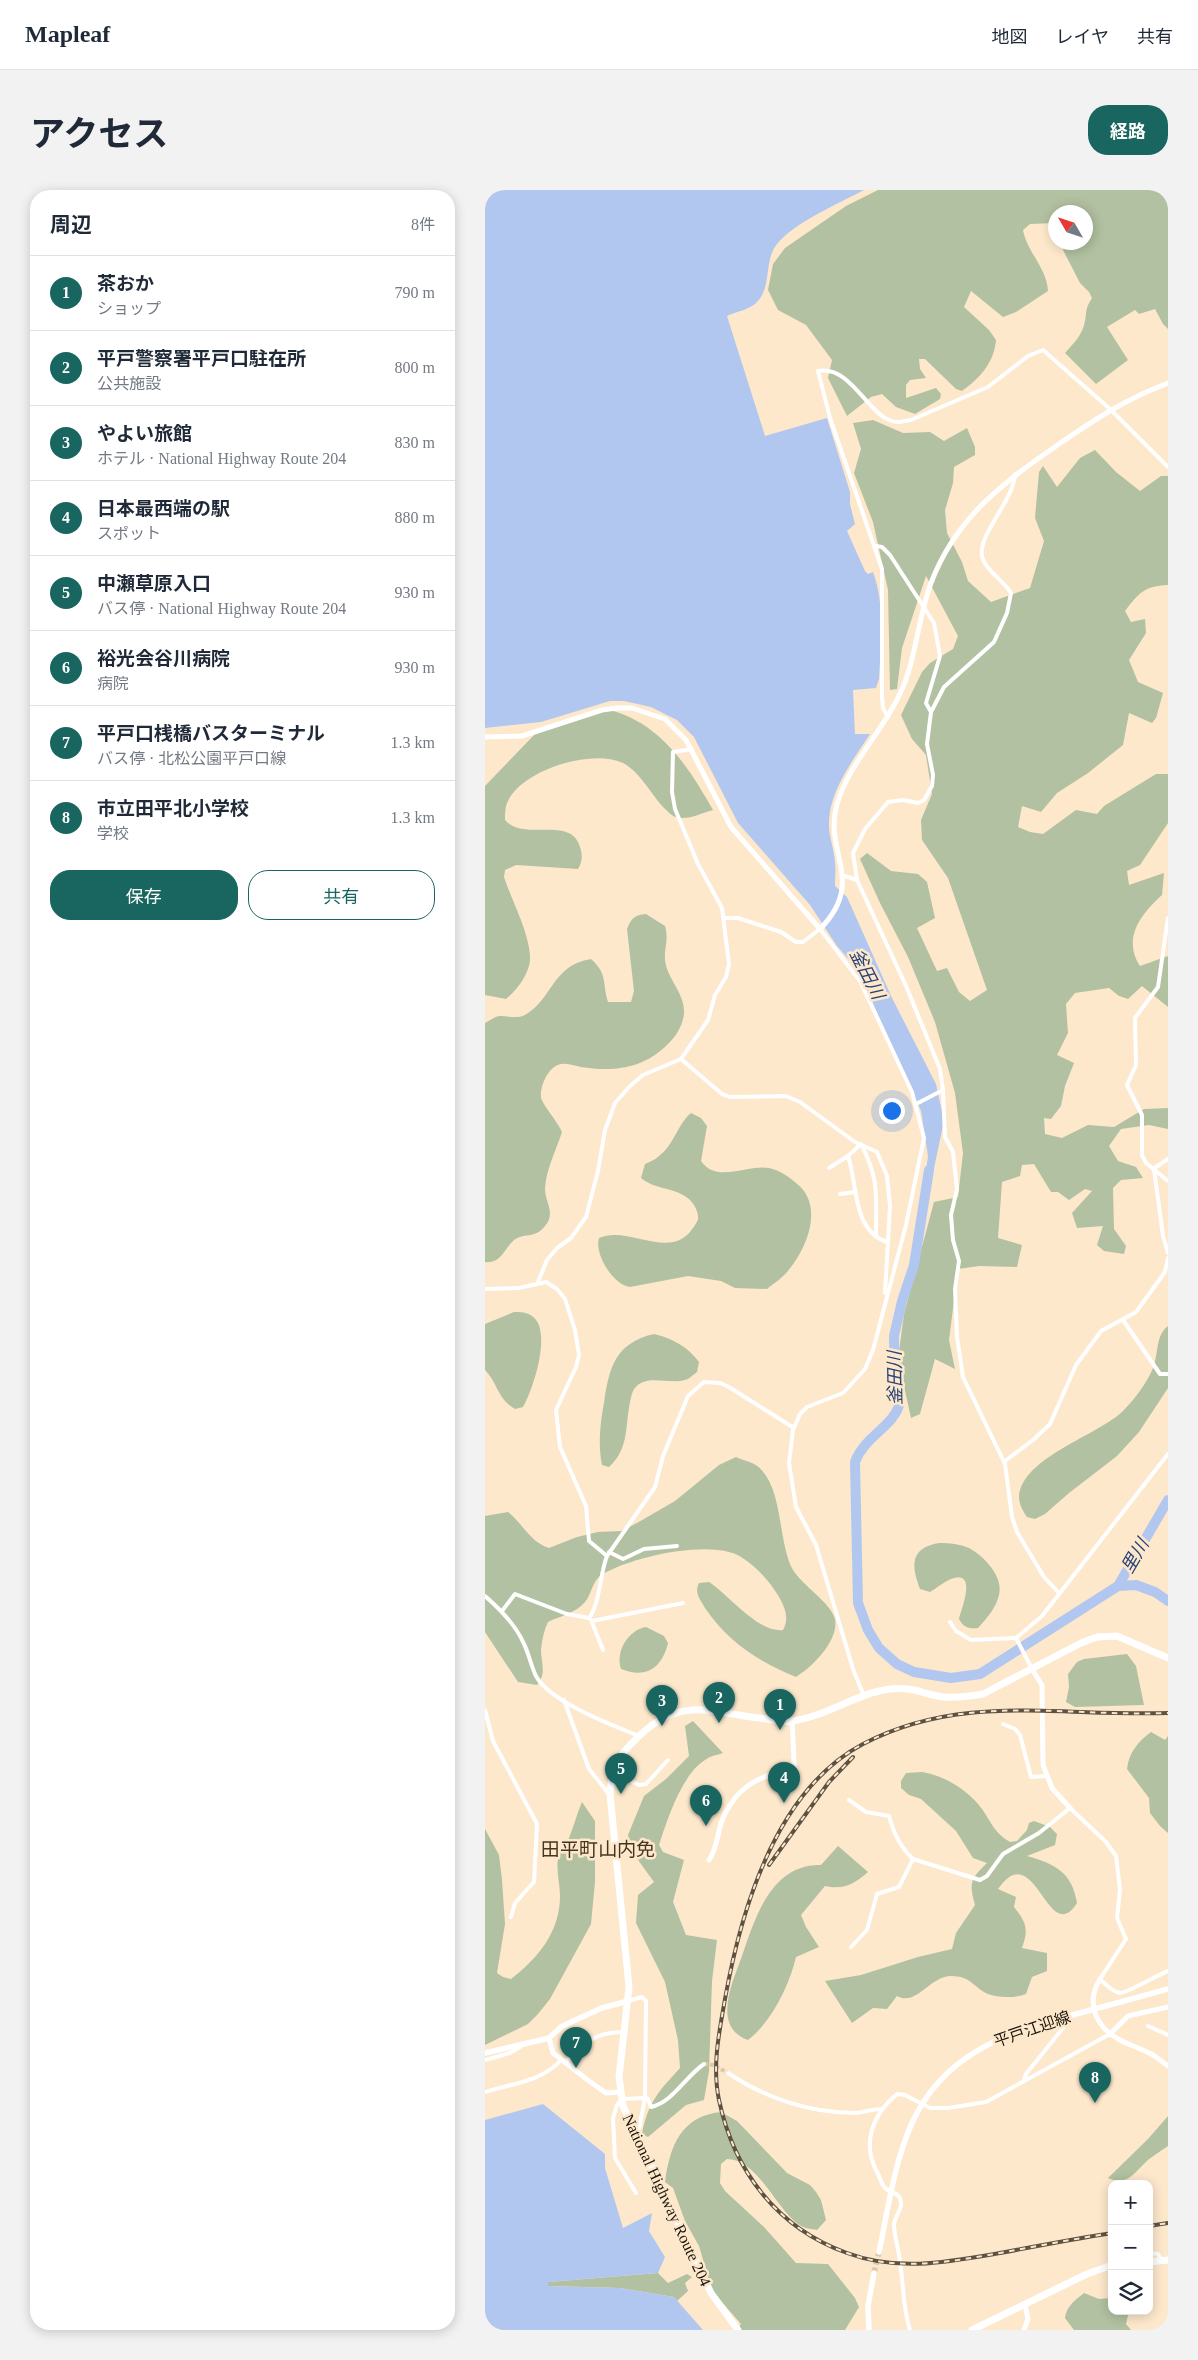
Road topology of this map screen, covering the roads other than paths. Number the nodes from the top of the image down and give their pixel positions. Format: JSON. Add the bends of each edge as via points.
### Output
{"nodes":[{"id":1,"x":1168,"y":383,"type":"edge"},
{"id":2,"x":1110,"y":409,"type":"junction"},
{"id":3,"x":1168,"y":467,"type":"edge"},
{"id":4,"x":1015,"y":474,"type":"junction"},
{"id":5,"x":876,"y":546,"type":"junction"},
{"id":6,"x":923,"y":608,"type":"junction"},
{"id":7,"x":931,"y":712,"type":"junction"},
{"id":8,"x":888,"y":717,"type":"junction"},
{"id":9,"x":485,"y":737,"type":"edge"},
{"id":10,"x":692,"y":749,"type":"junction"},
{"id":11,"x":842,"y":875,"type":"junction"},
{"id":12,"x":857,"y":880,"type":"junction"},
{"id":13,"x":725,"y":918,"type":"junction"},
{"id":14,"x":1168,"y":918,"type":"edge"},
{"id":15,"x":822,"y":927,"type":"junction"},
{"id":16,"x":681,"y":1059,"type":"junction"},
{"id":17,"x":941,"y":1091,"type":"junction"},
{"id":18,"x":917,"y":1104,"type":"junction"},
{"id":19,"x":861,"y":1144,"type":"junction"},
{"id":20,"x":848,"y":1156,"type":"junction"},
{"id":21,"x":1168,"y":1159,"type":"edge"},
{"id":22,"x":829,"y":1168,"type":"dead end"},
{"id":23,"x":1153,"y":1168,"type":"junction"},
{"id":24,"x":1168,"y":1181,"type":"edge"},
{"id":25,"x":856,"y":1192,"type":"junction"},
{"id":26,"x":840,"y":1194,"type":"dead end"},
{"id":27,"x":876,"y":1237,"type":"junction"},
{"id":28,"x":887,"y":1242,"type":"junction"},
{"id":29,"x":1168,"y":1253,"type":"edge"},
{"id":30,"x":1168,"y":1258,"type":"edge"},
{"id":31,"x":538,"y":1282,"type":"junction"},
{"id":32,"x":485,"y":1289,"type":"edge"},
{"id":33,"x":885,"y":1302,"type":"junction"},
{"id":34,"x":1123,"y":1320,"type":"junction"},
{"id":35,"x":1168,"y":1374,"type":"edge"},
{"id":36,"x":794,"y":1428,"type":"junction"},
{"id":37,"x":1168,"y":1454,"type":"edge"},
{"id":38,"x":1005,"y":1464,"type":"junction"},
{"id":39,"x":677,"y":1546,"type":"dead end"},
{"id":40,"x":608,"y":1554,"type":"junction"},
{"id":41,"x":1059,"y":1593,"type":"junction"},
{"id":42,"x":485,"y":1596,"type":"edge"},
{"id":43,"x":683,"y":1603,"type":"dead end"},
{"id":44,"x":502,"y":1611,"type":"junction"},
{"id":45,"x":591,"y":1620,"type":"junction"},
{"id":46,"x":950,"y":1622,"type":"dead end"},
{"id":47,"x":1016,"y":1640,"type":"junction"},
{"id":48,"x":603,"y":1650,"type":"dead end"},
{"id":49,"x":1168,"y":1658,"type":"edge"},
{"id":50,"x":1031,"y":1668,"type":"junction"},
{"id":51,"x":865,"y":1697,"type":"junction"},
{"id":52,"x":564,"y":1700,"type":"junction"},
{"id":53,"x":485,"y":1710,"type":"edge"},
{"id":54,"x":792,"y":1722,"type":"junction"},
{"id":55,"x":1003,"y":1724,"type":"dead end"},
{"id":56,"x":639,"y":1736,"type":"junction"},
{"id":57,"x":668,"y":1760,"type":"dead end"},
{"id":58,"x":795,"y":1769,"type":"junction"},
{"id":59,"x":612,"y":1772,"type":"junction"},
{"id":60,"x":1046,"y":1776,"type":"junction"},
{"id":61,"x":610,"y":1794,"type":"junction"},
{"id":62,"x":785,"y":1794,"type":"dead end"},
{"id":63,"x":849,"y":1800,"type":"dead end"},
{"id":64,"x":1070,"y":1808,"type":"junction"},
{"id":65,"x":913,"y":1859,"type":"junction"},
{"id":66,"x":709,"y":1860,"type":"dead end"},
{"id":67,"x":511,"y":1917,"type":"dead end"},
{"id":68,"x":851,"y":1947,"type":"dead end"},
{"id":69,"x":1168,"y":1971,"type":"edge"},
{"id":70,"x":1099,"y":1979,"type":"junction"},
{"id":71,"x":1168,"y":1989,"type":"edge"},
{"id":72,"x":628,"y":2001,"type":"junction"},
{"id":73,"x":1168,"y":2007,"type":"edge"},
{"id":74,"x":1094,"y":2009,"type":"junction"},
{"id":75,"x":1063,"y":2017,"type":"junction"},
{"id":76,"x":1148,"y":2026,"type":"dead end"},
{"id":77,"x":624,"y":2032,"type":"junction"},
{"id":78,"x":1110,"y":2034,"type":"junction"},
{"id":79,"x":1168,"y":2035,"type":"edge"},
{"id":80,"x":549,"y":2038,"type":"junction"},
{"id":81,"x":525,"y":2044,"type":"junction"},
{"id":82,"x":485,"y":2052,"type":"edge"},
{"id":83,"x":485,"y":2060,"type":"edge"},
{"id":84,"x":563,"y":2061,"type":"junction"},
{"id":85,"x":703,"y":2064,"type":"dead end"},
{"id":86,"x":1168,"y":2066,"type":"edge"},
{"id":87,"x":728,"y":2073,"type":"tunnel mouth"},
{"id":88,"x":1023,"y":2082,"type":"junction"},
{"id":89,"x":485,"y":2092,"type":"edge"},
{"id":90,"x":621,"y":2095,"type":"junction"},
{"id":91,"x":645,"y":2098,"type":"junction"},
{"id":92,"x":922,"y":2105,"type":"junction"},
{"id":93,"x":882,"y":2109,"type":"junction"},
{"id":94,"x":635,"y":2134,"type":"junction"},
{"id":95,"x":892,"y":2191,"type":"junction"},
{"id":96,"x":636,"y":2192,"type":"dead end"},
{"id":97,"x":879,"y":2252,"type":"tunnel mouth"},
{"id":98,"x":1153,"y":2253,"type":"edge"},
{"id":99,"x":1165,"y":2260,"type":"edge"},
{"id":100,"x":1108,"y":2266,"type":"edge"},
{"id":101,"x":874,"y":2273,"type":"tunnel mouth"},
{"id":102,"x":1025,"y":2305,"type":"junction"},
{"id":103,"x":738,"y":2330,"type":"edge"},
{"id":104,"x":869,"y":2330,"type":"edge"},
{"id":105,"x":910,"y":2330,"type":"edge"},
{"id":106,"x":972,"y":2330,"type":"edge"},
{"id":107,"x":1024,"y":2330,"type":"edge"}],
"edges":[{"from":1,"to":2,"type":"street"},
{"from":2,"to":3,"type":"street"},
{"from":2,"to":4,"type":"street"},
{"from":2,"to":5,"type":"street","via":[[1040,349],[988,387],[911,420],[899,422],[883,415],[844,378],[834,372],[818,371],[848,471]]},
{"from":4,"to":6,"type":"street","via":[[988,496],[960,529],[939,563]]},
{"from":4,"to":7,"type":"street","via":[[1015,485],[987,534],[982,550],[986,564],[1011,593],[1007,613],[994,642],[944,687]]},
{"from":5,"to":6,"type":"street","via":[[890,555]]},
{"from":5,"to":8,"type":"street","via":[[884,577],[881,697]]},
{"from":6,"to":7,"type":"street","via":[[934,624],[940,656],[925,702]]},
{"from":6,"to":8,"type":"street","via":[[905,682]]},
{"from":7,"to":12,"type":"street","via":[[927,744],[932,786],[924,800],[918,803],[888,802],[875,816],[853,854]]},
{"from":8,"to":11,"type":"street","via":[[837,804],[834,823]]},
{"from":9,"to":10,"type":"street","via":[[522,736],[602,710],[632,708],[665,720]]},
{"from":10,"to":13,"type":"street","via":[[673,752],[675,809]]},
{"from":10,"to":15,"type":"street","via":[[731,827]]},
{"from":11,"to":12,"type":"street"},
{"from":11,"to":15,"type":"street","via":[[838,906]]},
{"from":12,"to":17,"type":"street","via":[[940,1069]]},
{"from":13,"to":15,"type":"street","via":[[738,918],[781,932],[795,942],[803,942]]},
{"from":13,"to":16,"type":"street","via":[[729,962],[726,977],[715,995],[708,1020]]},
{"from":14,"to":23,"type":"street","via":[[1157,987],[1135,1018],[1136,1065],[1127,1085],[1142,1114],[1142,1155]]},
{"from":15,"to":18,"type":"street","via":[[860,981]]},
{"from":16,"to":19,"type":"street","via":[[722,1094],[730,1097],[786,1096]]},
{"from":16,"to":31,"type":"street","via":[[643,1075],[615,1103],[605,1130],[586,1217],[571,1238],[547,1260]]},
{"from":17,"to":18,"type":"street"},
{"from":17,"to":38,"type":"street","via":[[945,1137],[953,1152],[957,1189],[951,1214],[959,1261],[955,1289],[963,1377]]},
{"from":18,"to":33,"type":"street","via":[[924,1138],[906,1225]]},
{"from":19,"to":20,"type":"street"},
{"from":19,"to":27,"type":"street","via":[[876,1180]]},
{"from":19,"to":28,"type":"street","via":[[877,1152],[887,1176]]},
{"from":20,"to":22,"type":"street"},
{"from":20,"to":25,"type":"street"},
{"from":21,"to":23,"type":"street"},
{"from":23,"to":24,"type":"street"},
{"from":23,"to":29,"type":"street"},
{"from":25,"to":26,"type":"street"},
{"from":25,"to":27,"type":"street","via":[[861,1217]]},
{"from":27,"to":28,"type":"street"},
{"from":28,"to":33,"type":"street"},
{"from":30,"to":34,"type":"street","via":[[1165,1272],[1136,1312]]},
{"from":31,"to":32,"type":"street","via":[[519,1288]]},
{"from":31,"to":40,"type":"street","via":[[549,1283],[557,1289],[569,1307],[575,1330],[579,1355],[556,1410],[560,1446],[586,1506],[589,1541]]},
{"from":33,"to":36,"type":"street","via":[[865,1369],[843,1393],[807,1407]]},
{"from":34,"to":35,"type":"street","via":[[1160,1374]]},
{"from":34,"to":38,"type":"street","via":[[1101,1331],[1076,1365],[1050,1424],[1010,1455]]},
{"from":36,"to":40,"type":"street","via":[[729,1387],[704,1382],[688,1396],[663,1456],[655,1487]]},
{"from":36,"to":51,"type":"street","via":[[789,1464],[796,1507],[816,1544],[853,1669]]},
{"from":37,"to":41,"type":"street"},
{"from":38,"to":41,"type":"street","via":[[1017,1532],[1044,1577]]},
{"from":39,"to":40,"type":"street","via":[[644,1548],[623,1559]]},
{"from":40,"to":45,"type":"street"},
{"from":41,"to":47,"type":"street","via":[[1042,1616]]},
{"from":42,"to":44,"type":"street"},
{"from":43,"to":45,"type":"street"},
{"from":44,"to":45,"type":"street","via":[[515,1594]]},
{"from":44,"to":52,"type":"street","via":[[524,1643],[536,1677]]},
{"from":45,"to":48,"type":"street"},
{"from":46,"to":47,"type":"street","via":[[956,1631],[971,1640]]},
{"from":47,"to":50,"type":"street"},
{"from":49,"to":50,"type":"highway","name":"National Highway Route 204","via":[[1132,1641],[1107,1636],[1081,1642]]},
{"from":50,"to":51,"type":"highway","name":"National Highway Route 204","via":[[983,1694],[970,1697],[945,1697],[911,1688],[888,1689]]},
{"from":50,"to":60,"type":"street","via":[[1042,1685],[1043,1765]]},
{"from":51,"to":54,"type":"highway","name":"National Highway Route 204"},
{"from":52,"to":56,"type":"street"},
{"from":52,"to":61,"type":"street","via":[[589,1769]]},
{"from":53,"to":67,"type":"street","via":[[493,1741],[537,1824],[534,1882],[515,1903]]},
{"from":54,"to":56,"type":"highway","name":"National Highway Route 204","via":[[684,1709],[658,1721]]},
{"from":54,"to":58,"type":"street"},
{"from":55,"to":60,"type":"street","via":[[1020,1735],[1031,1777]]},
{"from":56,"to":59,"type":"highway","name":"National Highway Route 204","via":[[621,1755]]},
{"from":57,"to":59,"type":"street","via":[[646,1784],[639,1785]]},
{"from":58,"to":62,"type":"street","via":[[795,1781]]},
{"from":58,"to":66,"type":"street","via":[[759,1779],[735,1796]]},
{"from":59,"to":61,"type":"highway","name":"National Highway Route 204"},
{"from":60,"to":64,"type":"street"},
{"from":61,"to":72,"type":"highway","name":"National Highway Route 204"},
{"from":63,"to":65,"type":"street","via":[[865,1812],[889,1816],[906,1852]]},
{"from":64,"to":65,"type":"street","via":[[1003,1854],[987,1876],[980,1880]]},
{"from":64,"to":70,"type":"street","via":[[1106,1842],[1116,1856],[1118,1866],[1117,1918],[1126,1939]]},
{"from":65,"to":68,"type":"street","via":[[899,1887],[877,1894],[867,1930]]},
{"from":69,"to":70,"type":"street","via":[[1120,1993]]},
{"from":70,"to":74,"type":"street","via":[[1093,1994]]},
{"from":71,"to":74,"type":"main road","name":"平戸江迎線"},
{"from":72,"to":77,"type":"highway","name":"National Highway Route 204"},
{"from":72,"to":80,"type":"main road","via":[[602,2008],[561,2027]]},
{"from":72,"to":91,"type":"street","via":[[642,1997],[646,2001]]},
{"from":73,"to":78,"type":"street","via":[[1128,2016]]},
{"from":74,"to":75,"type":"main road","name":"平戸江迎線"},
{"from":74,"to":78,"type":"street"},
{"from":75,"to":88,"type":"street","via":[[1063,2028]]},
{"from":75,"to":92,"type":"main road","name":"平戸江迎線","via":[[996,2039],[978,2049],[949,2072]]},
{"from":76,"to":79,"type":"street"},
{"from":77,"to":84,"type":"street","via":[[603,2033],[581,2044]]},
{"from":77,"to":90,"type":"highway","name":"National Highway Route 204","via":[[619,2077]]},
{"from":78,"to":86,"type":"street","via":[[1150,2053]]},
{"from":78,"to":88,"type":"street"},
{"from":80,"to":81,"type":"main road"},
{"from":80,"to":84,"type":"street","via":[[553,2053]]},
{"from":81,"to":82,"type":"main road"},
{"from":81,"to":83,"type":"street","via":[[510,2053]]},
{"from":84,"to":89,"type":"street","via":[[542,2076]]},
{"from":84,"to":90,"type":"street","via":[[606,2093]]},
{"from":85,"to":91,"type":"street","via":[[657,2106],[651,2107]]},
{"from":87,"to":93,"type":"street","via":[[755,2091],[801,2105],[854,2113]]},
{"from":88,"to":92,"type":"street","via":[[986,2102],[948,2108]]},
{"from":90,"to":91,"type":"street"},
{"from":90,"to":94,"type":"highway","name":"National Highway Route 204"},
{"from":90,"to":96,"type":"street","via":[[613,2113],[615,2158]]},
{"from":91,"to":94,"type":"street","via":[[639,2129]]},
{"from":92,"to":93,"type":"street","via":[[897,2094]]},
{"from":92,"to":95,"type":"main road","name":"平戸江迎線","via":[[905,2142]]},
{"from":93,"to":95,"type":"street","via":[[872,2125],[869,2152],[885,2188]]},
{"from":94,"to":103,"type":"highway","name":"National Highway Route 204","via":[[711,2293]]},
{"from":95,"to":97,"type":"main road","name":"平戸江迎線"},
{"from":95,"to":105,"type":"street","via":[[901,2199],[894,2224],[901,2265],[903,2309]]},
{"from":98,"to":99,"type":"street"},
{"from":100,"to":102,"type":"highway"},
{"from":101,"to":104,"type":"main road","via":[[868,2306]]},
{"from":102,"to":106,"type":"highway"},
{"from":102,"to":107,"type":"street","via":[[1028,2319]]}]}
